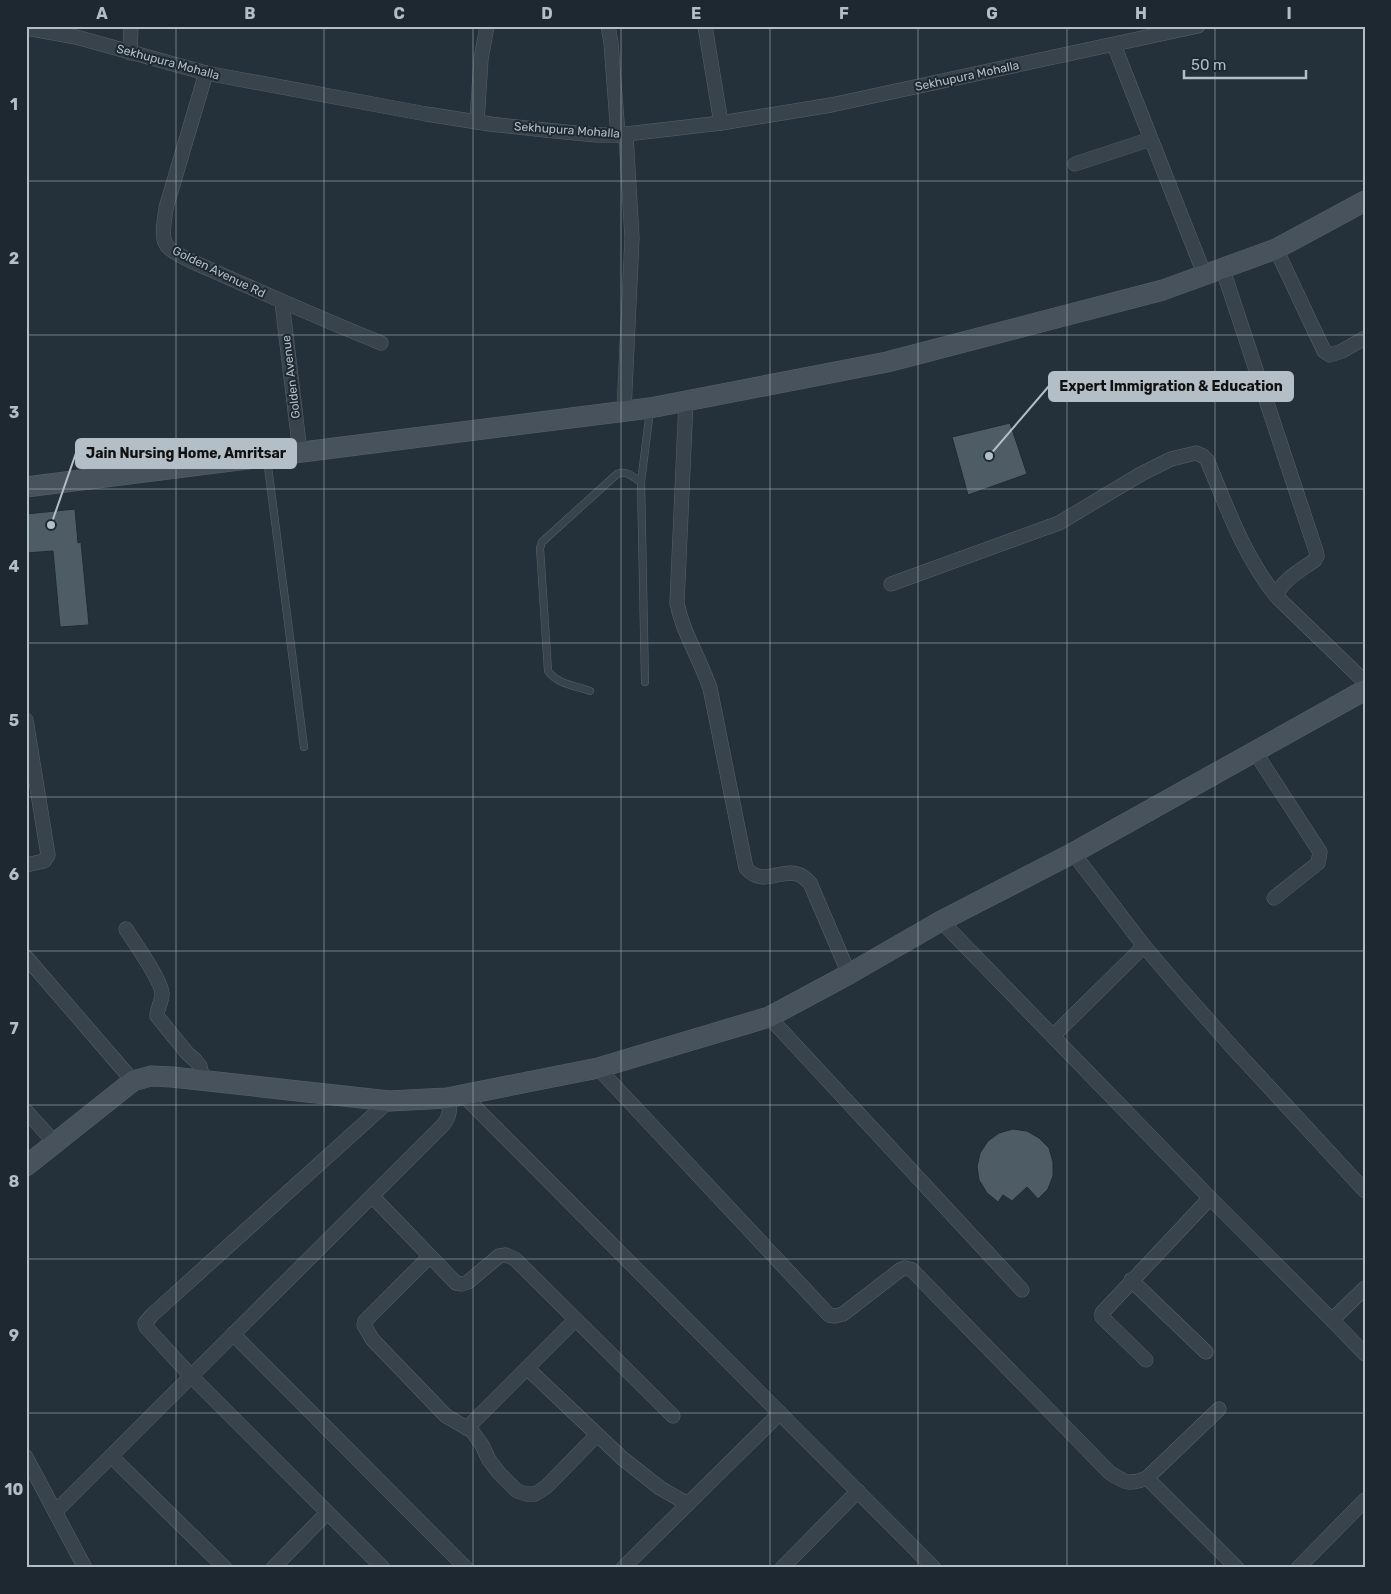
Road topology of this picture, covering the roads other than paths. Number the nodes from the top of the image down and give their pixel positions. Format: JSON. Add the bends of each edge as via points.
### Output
{"nodes":[{"id":1,"x":131,"y":26,"type":"edge"},
{"id":2,"x":487,"y":26,"type":"edge"},
{"id":3,"x":608,"y":26,"type":"edge"},
{"id":4,"x":705,"y":26,"type":"edge"},
{"id":5,"x":1198,"y":26,"type":"edge"},
{"id":6,"x":26,"y":28,"type":"edge"},
{"id":7,"x":1114,"y":45,"type":"junction"},
{"id":8,"x":130,"y":53,"type":"junction"},
{"id":9,"x":206,"y":73,"type":"junction"},
{"id":10,"x":477,"y":122,"type":"junction"},
{"id":11,"x":720,"y":123,"type":"junction"},
{"id":12,"x":622,"y":135,"type":"junction"},
{"id":13,"x":1151,"y":140,"type":"junction"},
{"id":14,"x":1075,"y":164,"type":"dead end"},
{"id":15,"x":1365,"y":201,"type":"edge"},
{"id":16,"x":1276,"y":249,"type":"junction"},
{"id":17,"x":1214,"y":273,"type":"junction"},
{"id":18,"x":282,"y":302,"type":"junction"},
{"id":19,"x":1365,"y":338,"type":"edge"},
{"id":20,"x":381,"y":343,"type":"dead end"},
{"id":21,"x":686,"y":401,"type":"junction"},
{"id":22,"x":650,"y":408,"type":"junction"},
{"id":23,"x":624,"y":411,"type":"junction"},
{"id":24,"x":300,"y":452,"type":"junction"},
{"id":25,"x":266,"y":456,"type":"junction"},
{"id":26,"x":640,"y":482,"type":"junction"},
{"id":27,"x":26,"y":487,"type":"edge"},
{"id":28,"x":891,"y":584,"type":"dead end"},
{"id":29,"x":1276,"y":598,"type":"junction"},
{"id":30,"x":645,"y":682,"type":"dead end"},
{"id":31,"x":1365,"y":682,"type":"edge"},
{"id":32,"x":1365,"y":690,"type":"edge"},
{"id":33,"x":590,"y":691,"type":"dead end"},
{"id":34,"x":26,"y":720,"type":"edge"},
{"id":35,"x":304,"y":747,"type":"dead end"},
{"id":36,"x":1254,"y":752,"type":"junction"},
{"id":37,"x":1073,"y":853,"type":"junction"},
{"id":38,"x":26,"y":865,"type":"edge"},
{"id":39,"x":1274,"y":898,"type":"dead end"},
{"id":40,"x":941,"y":921,"type":"junction"},
{"id":41,"x":126,"y":930,"type":"dead end"},
{"id":42,"x":1144,"y":946,"type":"junction"},
{"id":43,"x":28,"y":963,"type":"edge"},
{"id":44,"x":850,"y":974,"type":"junction"},
{"id":45,"x":770,"y":1017,"type":"junction"},
{"id":46,"x":1053,"y":1036,"type":"junction"},
{"id":47,"x":598,"y":1068,"type":"junction"},
{"id":48,"x":203,"y":1080,"type":"junction"},
{"id":49,"x":133,"y":1081,"type":"junction"},
{"id":50,"x":455,"y":1097,"type":"junction"},
{"id":51,"x":389,"y":1101,"type":"junction"},
{"id":52,"x":26,"y":1111,"type":"edge"},
{"id":53,"x":55,"y":1143,"type":"junction"},
{"id":54,"x":26,"y":1166,"type":"edge"},
{"id":55,"x":1365,"y":1191,"type":"edge"},
{"id":56,"x":372,"y":1196,"type":"junction"},
{"id":57,"x":1210,"y":1198,"type":"junction"},
{"id":58,"x":429,"y":1257,"type":"junction"},
{"id":59,"x":1131,"y":1280,"type":"junction"},
{"id":60,"x":1365,"y":1288,"type":"edge"},
{"id":61,"x":1022,"y":1290,"type":"dead end"},
{"id":62,"x":575,"y":1320,"type":"junction"},
{"id":63,"x":1332,"y":1320,"type":"junction"},
{"id":64,"x":233,"y":1334,"type":"junction"},
{"id":65,"x":1206,"y":1352,"type":"dead end"},
{"id":66,"x":1365,"y":1354,"type":"edge"},
{"id":67,"x":1146,"y":1360,"type":"dead end"},
{"id":68,"x":527,"y":1368,"type":"junction"},
{"id":69,"x":191,"y":1376,"type":"junction"},
{"id":70,"x":1219,"y":1408,"type":"dead end"},
{"id":71,"x":780,"y":1413,"type":"junction"},
{"id":72,"x":673,"y":1416,"type":"dead end"},
{"id":73,"x":467,"y":1428,"type":"junction"},
{"id":74,"x":597,"y":1434,"type":"junction"},
{"id":75,"x":111,"y":1456,"type":"junction"},
{"id":76,"x":26,"y":1457,"type":"edge"},
{"id":77,"x":1147,"y":1478,"type":"junction"},
{"id":78,"x":858,"y":1491,"type":"junction"},
{"id":79,"x":1365,"y":1500,"type":"edge"},
{"id":80,"x":688,"y":1504,"type":"junction"},
{"id":81,"x":55,"y":1512,"type":"junction"},
{"id":82,"x":327,"y":1513,"type":"junction"},
{"id":83,"x":461,"y":1566,"type":"edge"},
{"id":84,"x":85,"y":1568,"type":"edge"},
{"id":85,"x":225,"y":1568,"type":"edge"},
{"id":86,"x":273,"y":1568,"type":"edge"},
{"id":87,"x":383,"y":1568,"type":"edge"},
{"id":88,"x":623,"y":1568,"type":"edge"},
{"id":89,"x":782,"y":1568,"type":"edge"},
{"id":90,"x":934,"y":1568,"type":"edge"},
{"id":91,"x":1237,"y":1568,"type":"edge"},
{"id":92,"x":1298,"y":1568,"type":"edge"}],
"edges":[{"from":1,"to":8,"type":"street"},
{"from":2,"to":10,"type":"street","via":[[481,59]]},
{"from":3,"to":12,"type":"street"},
{"from":4,"to":11,"type":"street"},
{"from":5,"to":7,"type":"street","name":"Sekhupura Mohalla"},
{"from":6,"to":8,"type":"street","name":"Sekhupura Mohalla","via":[[76,37]]},
{"from":7,"to":11,"type":"street","name":"Sekhupura Mohalla","via":[[831,105]]},
{"from":7,"to":13,"type":"street"},
{"from":8,"to":9,"type":"street","name":"Sekhupura Mohalla"},
{"from":9,"to":10,"type":"street","name":"Sekhupura Mohalla"},
{"from":9,"to":18,"type":"street","name":"Golden Avenue Rd","via":[[166,208],[165,243],[180,255]]},
{"from":10,"to":12,"type":"street","name":"Sekhupura Mohalla"},
{"from":11,"to":12,"type":"street","name":"Sekhupura Mohalla"},
{"from":12,"to":23,"type":"street","via":[[632,238]]},
{"from":13,"to":14,"type":"street"},
{"from":13,"to":17,"type":"street"},
{"from":15,"to":16,"type":"street"},
{"from":16,"to":17,"type":"street"},
{"from":16,"to":19,"type":"street","via":[[1324,351],[1330,354],[1342,351]]},
{"from":17,"to":21,"type":"street","via":[[1163,290],[887,362]]},
{"from":17,"to":29,"type":"street","via":[[1317,556],[1281,586]]},
{"from":18,"to":20,"type":"street","name":"Golden Avenue Rd"},
{"from":18,"to":24,"type":"street","name":"Golden Avenue"},
{"from":21,"to":22,"type":"street"},
{"from":21,"to":44,"type":"street","via":[[677,603],[680,619],[710,688],[746,868],[760,878],[794,874],[810,883]]},
{"from":22,"to":23,"type":"street"},
{"from":22,"to":26,"type":"lane"},
{"from":23,"to":24,"type":"street"},
{"from":24,"to":25,"type":"street"},
{"from":25,"to":27,"type":"street"},
{"from":25,"to":35,"type":"lane"},
{"from":26,"to":30,"type":"lane"},
{"from":26,"to":33,"type":"lane","via":[[627,473],[617,474],[542,542],[540,548],[548,671],[558,681]]},
{"from":28,"to":29,"type":"street","via":[[1058,523],[1141,474],[1171,459],[1196,453],[1207,460],[1253,564]]},
{"from":29,"to":31,"type":"street"},
{"from":32,"to":36,"type":"street"},
{"from":34,"to":38,"type":"street","via":[[48,855],[44,861]]},
{"from":36,"to":37,"type":"street"},
{"from":36,"to":39,"type":"street","via":[[1320,852],[1318,863]]},
{"from":37,"to":40,"type":"street"},
{"from":37,"to":42,"type":"street"},
{"from":40,"to":44,"type":"street"},
{"from":40,"to":46,"type":"street"},
{"from":41,"to":48,"type":"street","via":[[162,991],[157,1016],[200,1066]]},
{"from":42,"to":46,"type":"street"},
{"from":42,"to":55,"type":"street"},
{"from":43,"to":49,"type":"street"},
{"from":44,"to":45,"type":"street"},
{"from":45,"to":47,"type":"street"},
{"from":45,"to":61,"type":"street"},
{"from":46,"to":57,"type":"street"},
{"from":47,"to":50,"type":"street"},
{"from":47,"to":77,"type":"street","via":[[829,1315],[843,1314],[900,1270],[912,1270],[1110,1473],[1122,1481],[1133,1483]]},
{"from":48,"to":49,"type":"street","via":[[151,1076]]},
{"from":48,"to":51,"type":"street"},
{"from":49,"to":53,"type":"street"},
{"from":50,"to":51,"type":"street"},
{"from":50,"to":56,"type":"street","via":[[443,1125]]},
{"from":50,"to":71,"type":"street"},
{"from":51,"to":69,"type":"street","via":[[147,1320],[146,1327]]},
{"from":52,"to":53,"type":"street"},
{"from":53,"to":54,"type":"street"},
{"from":56,"to":58,"type":"street"},
{"from":56,"to":64,"type":"street"},
{"from":57,"to":59,"type":"street"},
{"from":57,"to":63,"type":"street"},
{"from":58,"to":62,"type":"street","via":[[462,1284],[499,1256],[506,1255],[514,1259]]},
{"from":58,"to":73,"type":"street","via":[[369,1316],[364,1325],[372,1338],[439,1409]]},
{"from":59,"to":65,"type":"street"},
{"from":59,"to":67,"type":"street","via":[[1102,1317]]},
{"from":60,"to":63,"type":"street"},
{"from":62,"to":68,"type":"street"},
{"from":62,"to":72,"type":"street"},
{"from":63,"to":66,"type":"street"},
{"from":64,"to":69,"type":"street"},
{"from":64,"to":83,"type":"street"},
{"from":68,"to":73,"type":"street"},
{"from":68,"to":74,"type":"street"},
{"from":69,"to":75,"type":"street"},
{"from":69,"to":82,"type":"street"},
{"from":70,"to":77,"type":"street"},
{"from":71,"to":78,"type":"street"},
{"from":71,"to":80,"type":"street"},
{"from":73,"to":74,"type":"street","via":[[476,1436],[499,1474],[517,1492],[526,1494],[535,1494],[546,1488]]},
{"from":74,"to":80,"type":"street","via":[[646,1478]]},
{"from":75,"to":81,"type":"street"},
{"from":75,"to":85,"type":"street"},
{"from":76,"to":81,"type":"street"},
{"from":77,"to":91,"type":"street"},
{"from":78,"to":89,"type":"street"},
{"from":78,"to":90,"type":"street"},
{"from":79,"to":92,"type":"street"},
{"from":80,"to":88,"type":"street"},
{"from":81,"to":84,"type":"street"},
{"from":82,"to":86,"type":"street"},
{"from":82,"to":87,"type":"street"}]}
